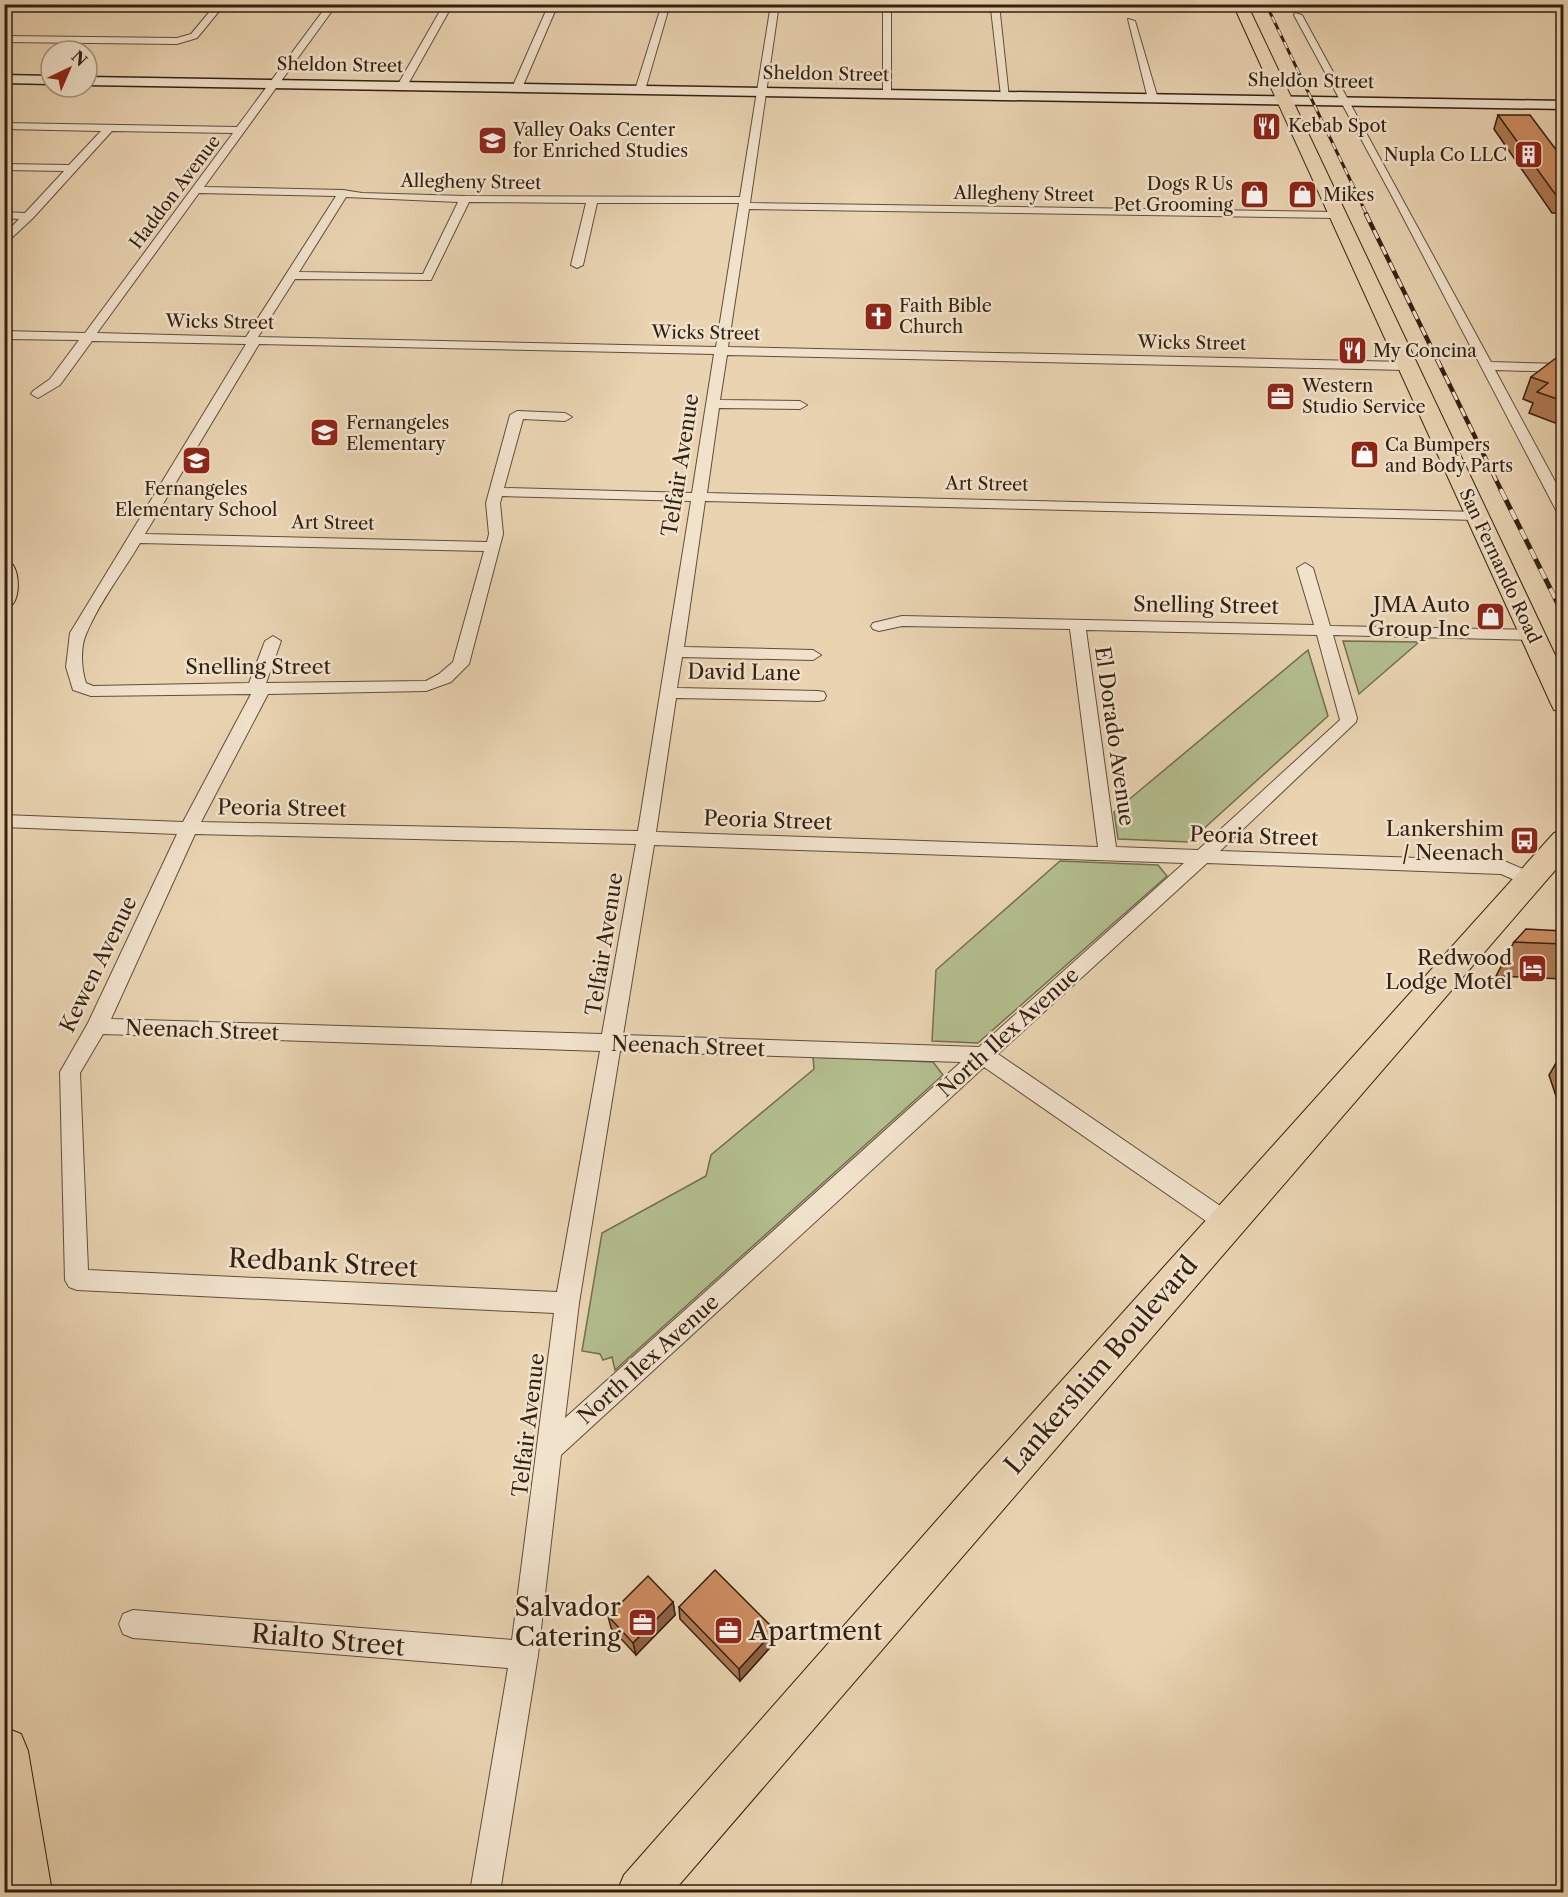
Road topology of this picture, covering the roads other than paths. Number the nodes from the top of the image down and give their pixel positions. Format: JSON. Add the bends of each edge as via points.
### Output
{"nodes":[{"id":1,"x":221,"y":4,"type":"edge"},
{"id":2,"x":333,"y":4,"type":"edge"},
{"id":3,"x":449,"y":4,"type":"edge"},
{"id":4,"x":554,"y":4,"type":"edge"},
{"id":5,"x":666,"y":4,"type":"edge"},
{"id":6,"x":775,"y":4,"type":"edge"},
{"id":7,"x":888,"y":4,"type":"edge"},
{"id":8,"x":1240,"y":4,"type":"edge"},
{"id":9,"x":995,"y":5,"type":"edge"},
{"id":10,"x":1298,"y":15,"type":"dead end"},
{"id":11,"x":1131,"y":21,"type":"dead end"},
{"id":12,"x":83,"y":32,"type":"dead end"},
{"id":13,"x":4,"y":39,"type":"edge"},
{"id":14,"x":75,"y":39,"type":"edge"},
{"id":15,"x":39,"y":40,"type":"edge"},
{"id":16,"x":99,"y":40,"type":"edge"},
{"id":17,"x":4,"y":79,"type":"edge"},
{"id":18,"x":39,"y":80,"type":"edge"},
{"id":19,"x":99,"y":81,"type":"edge"},
{"id":20,"x":275,"y":84,"type":"junction"},
{"id":21,"x":402,"y":86,"type":"junction"},
{"id":22,"x":517,"y":88,"type":"junction"},
{"id":23,"x":640,"y":90,"type":"junction"},
{"id":24,"x":762,"y":92,"type":"junction"},
{"id":25,"x":886,"y":94,"type":"junction"},
{"id":26,"x":1006,"y":96,"type":"junction"},
{"id":27,"x":1153,"y":99,"type":"junction"},
{"id":28,"x":1284,"y":100,"type":"junction"},
{"id":29,"x":1345,"y":101,"type":"junction"},
{"id":30,"x":1563,"y":105,"type":"edge"},
{"id":31,"x":4,"y":126,"type":"edge"},
{"id":32,"x":110,"y":127,"type":"junction"},
{"id":33,"x":241,"y":130,"type":"junction"},
{"id":34,"x":4,"y":167,"type":"edge"},
{"id":35,"x":71,"y":168,"type":"junction"},
{"id":36,"x":196,"y":190,"type":"junction"},
{"id":37,"x":343,"y":193,"type":"junction"},
{"id":38,"x":465,"y":199,"type":"junction"},
{"id":39,"x":592,"y":201,"type":"junction"},
{"id":40,"x":745,"y":203,"type":"junction"},
{"id":41,"x":4,"y":215,"type":"edge"},
{"id":42,"x":1338,"y":215,"type":"junction"},
{"id":43,"x":29,"y":216,"type":"junction"},
{"id":44,"x":4,"y":242,"type":"edge"},
{"id":45,"x":577,"y":265,"type":"dead end"},
{"id":46,"x":290,"y":275,"type":"junction"},
{"id":47,"x":4,"y":334,"type":"edge"},
{"id":48,"x":87,"y":338,"type":"junction"},
{"id":49,"x":253,"y":340,"type":"junction"},
{"id":50,"x":721,"y":351,"type":"junction"},
{"id":51,"x":1406,"y":366,"type":"junction"},
{"id":52,"x":1487,"y":366,"type":"junction"},
{"id":53,"x":1563,"y":368,"type":"edge"},
{"id":54,"x":38,"y":394,"type":"dead end"},
{"id":55,"x":714,"y":404,"type":"junction"},
{"id":56,"x":566,"y":417,"type":"dead end"},
{"id":57,"x":788,"y":420,"type":"dead end"},
{"id":58,"x":495,"y":492,"type":"junction"},
{"id":59,"x":699,"y":496,"type":"junction"},
{"id":60,"x":1563,"y":512,"type":"edge"},
{"id":61,"x":1477,"y":516,"type":"junction"},
{"id":62,"x":135,"y":538,"type":"junction"},
{"id":63,"x":493,"y":547,"type":"junction"},
{"id":64,"x":1305,"y":568,"type":"dead end"},
{"id":65,"x":4,"y":570,"type":"edge"},
{"id":66,"x":4,"y":598,"type":"edge"},
{"id":67,"x":1077,"y":625,"type":"junction"},
{"id":68,"x":879,"y":626,"type":"dead end"},
{"id":69,"x":1322,"y":630,"type":"junction"},
{"id":70,"x":1533,"y":635,"type":"junction"},
{"id":71,"x":273,"y":641,"type":"dead end"},
{"id":72,"x":676,"y":651,"type":"junction"},
{"id":73,"x":806,"y":651,"type":"dead end"},
{"id":74,"x":258,"y":690,"type":"junction"},
{"id":75,"x":669,"y":693,"type":"junction"},
{"id":76,"x":818,"y":696,"type":"dead end"},
{"id":77,"x":1563,"y":704,"type":"edge"},
{"id":78,"x":4,"y":821,"type":"edge"},
{"id":79,"x":189,"y":828,"type":"junction"},
{"id":80,"x":646,"y":838,"type":"junction"},
{"id":81,"x":1563,"y":840,"type":"edge"},
{"id":82,"x":1108,"y":854,"type":"junction"},
{"id":83,"x":1202,"y":858,"type":"junction"},
{"id":84,"x":1563,"y":861,"type":"edge"},
{"id":85,"x":1528,"y":879,"type":"junction"},
{"id":86,"x":97,"y":1026,"type":"junction"},
{"id":87,"x":612,"y":1044,"type":"junction"},
{"id":88,"x":983,"y":1055,"type":"junction"},
{"id":89,"x":1227,"y":1223,"type":"junction"},
{"id":90,"x":78,"y":1280,"type":"joint"},
{"id":91,"x":567,"y":1303,"type":"junction"},
{"id":92,"x":549,"y":1449,"type":"junction"},
{"id":93,"x":133,"y":1624,"type":"dead end"},
{"id":94,"x":524,"y":1655,"type":"junction"},
{"id":95,"x":4,"y":1751,"type":"edge"},
{"id":96,"x":27,"y":1893,"type":"edge"},
{"id":97,"x":485,"y":1893,"type":"edge"},
{"id":98,"x":641,"y":1893,"type":"edge"}],
"edges":[{"from":1,"to":16,"type":"street","via":[[187,39]]},
{"from":2,"to":20,"type":"street","name":"Haddon Avenue"},
{"from":3,"to":21,"type":"street"},
{"from":4,"to":22,"type":"street"},
{"from":5,"to":23,"type":"street"},
{"from":6,"to":24,"type":"street","name":"Telfair Avenue"},
{"from":7,"to":9,"type":"street"},
{"from":7,"to":25,"type":"street"},
{"from":8,"to":28,"type":"main road","name":"San Fernando Road"},
{"from":9,"to":26,"type":"street"},
{"from":10,"to":29,"type":"street"},
{"from":11,"to":27,"type":"street"},
{"from":12,"to":14,"type":"street"},
{"from":13,"to":15,"type":"street"},
{"from":17,"to":18,"type":"main road"},
{"from":19,"to":20,"type":"main road","name":"Sheldon Street"},
{"from":20,"to":21,"type":"main road","name":"Sheldon Street"},
{"from":20,"to":33,"type":"street","name":"Haddon Avenue"},
{"from":21,"to":22,"type":"main road","name":"Sheldon Street"},
{"from":22,"to":23,"type":"main road","name":"Sheldon Street"},
{"from":23,"to":24,"type":"main road","name":"Sheldon Street"},
{"from":24,"to":25,"type":"main road","name":"Sheldon Street"},
{"from":24,"to":40,"type":"street","name":"Telfair Avenue"},
{"from":25,"to":26,"type":"main road","name":"Sheldon Street"},
{"from":26,"to":27,"type":"main road","name":"Sheldon Street"},
{"from":27,"to":28,"type":"main road","name":"Sheldon Street"},
{"from":28,"to":29,"type":"main road","name":"Sheldon Street"},
{"from":28,"to":42,"type":"main road","name":"San Fernando Road"},
{"from":29,"to":30,"type":"main road","name":"Sheldon Street"},
{"from":29,"to":52,"type":"street"},
{"from":31,"to":32,"type":"street"},
{"from":32,"to":33,"type":"street"},
{"from":32,"to":35,"type":"street"},
{"from":33,"to":36,"type":"street","name":"Haddon Avenue"},
{"from":34,"to":35,"type":"street"},
{"from":35,"to":43,"type":"street"},
{"from":36,"to":37,"type":"street","name":"Allegheny Street"},
{"from":36,"to":48,"type":"street","name":"Haddon Avenue"},
{"from":37,"to":38,"type":"street","name":"Allegheny Street"},
{"from":37,"to":46,"type":"street"},
{"from":38,"to":39,"type":"street","name":"Allegheny Street"},
{"from":38,"to":46,"type":"street","via":[[427,278]]},
{"from":39,"to":40,"type":"street","name":"Allegheny Street","via":[[644,198]]},
{"from":39,"to":45,"type":"street"},
{"from":40,"to":42,"type":"street","name":"Allegheny Street"},
{"from":40,"to":50,"type":"street","name":"Telfair Avenue"},
{"from":41,"to":43,"type":"street"},
{"from":42,"to":51,"type":"main road","name":"San Fernando Road"},
{"from":43,"to":44,"type":"street"},
{"from":46,"to":49,"type":"street"},
{"from":47,"to":48,"type":"street","name":"Wicks Street"},
{"from":48,"to":49,"type":"street","name":"Wicks Street"},
{"from":48,"to":54,"type":"street","name":"Haddon Avenue","via":[[55,382]]},
{"from":49,"to":50,"type":"street","name":"Wicks Street"},
{"from":49,"to":62,"type":"street"},
{"from":50,"to":51,"type":"street","name":"Wicks Street"},
{"from":50,"to":55,"type":"street","name":"Telfair Avenue"},
{"from":51,"to":61,"type":"main road","name":"San Fernando Road"},
{"from":52,"to":53,"type":"street"},
{"from":52,"to":60,"type":"street"},
{"from":55,"to":57,"type":"street","via":[[795,405]]},
{"from":55,"to":59,"type":"street","name":"Telfair Avenue"},
{"from":56,"to":58,"type":"street","via":[[517,416]]},
{"from":58,"to":59,"type":"street","name":"Art Street"},
{"from":58,"to":63,"type":"street"},
{"from":59,"to":61,"type":"street","name":"Art Street"},
{"from":59,"to":72,"type":"street","name":"Telfair Avenue"},
{"from":61,"to":70,"type":"main road","name":"San Fernando Road"},
{"from":62,"to":63,"type":"street","name":"Art Street"},
{"from":62,"to":74,"type":"street","name":"Snelling Street","via":[[78,633],[74,675],[80,686],[92,691]]},
{"from":63,"to":74,"type":"street","name":"Snelling Street","via":[[460,664],[447,678],[426,686]]},
{"from":64,"to":69,"type":"street","name":"North Ilex Avenue"},
{"from":65,"to":66,"type":"highway"},
{"from":67,"to":68,"type":"street","name":"Snelling Street","via":[[902,621]]},
{"from":67,"to":69,"type":"street","name":"Snelling Street"},
{"from":67,"to":82,"type":"street","name":"El Dorado Avenue"},
{"from":69,"to":70,"type":"street","name":"Snelling Street"},
{"from":69,"to":83,"type":"street","name":"North Ilex Avenue","via":[[1348,722]]},
{"from":70,"to":77,"type":"main road","name":"San Fernando Road"},
{"from":71,"to":74,"type":"street","name":"Kewen Avenue"},
{"from":72,"to":73,"type":"street"},
{"from":72,"to":75,"type":"street","name":"Telfair Avenue"},
{"from":74,"to":79,"type":"street","name":"Kewen Avenue"},
{"from":75,"to":76,"type":"street","name":"David Lane"},
{"from":75,"to":80,"type":"street","name":"Telfair Avenue"},
{"from":78,"to":79,"type":"street","name":"Peoria Street"},
{"from":79,"to":80,"type":"street","name":"Peoria Street"},
{"from":79,"to":86,"type":"street","name":"Kewen Avenue"},
{"from":80,"to":82,"type":"street","name":"Peoria Street"},
{"from":80,"to":87,"type":"street","name":"Telfair Avenue"},
{"from":81,"to":85,"type":"main road","name":"Lankershim Boulevard"},
{"from":82,"to":83,"type":"street","name":"Peoria Street"},
{"from":83,"to":85,"type":"street","name":"Peoria Street","via":[[1504,868]]},
{"from":83,"to":88,"type":"street","name":"North Ilex Avenue"},
{"from":84,"to":85,"type":"main road"},
{"from":85,"to":89,"type":"main road","name":"Lankershim Boulevard"},
{"from":86,"to":87,"type":"street","name":"Neenach Street"},
{"from":86,"to":90,"type":"street","name":"Kewen Avenue","via":[[70,1072]]},
{"from":87,"to":88,"type":"street","name":"Neenach Street"},
{"from":87,"to":91,"type":"street","name":"Telfair Avenue"},
{"from":88,"to":89,"type":"street"},
{"from":88,"to":92,"type":"street","name":"North Ilex Avenue"},
{"from":89,"to":98,"type":"main road","name":"Lankershim Boulevard"},
{"from":90,"to":91,"type":"street","name":"Redbank Street"},
{"from":91,"to":92,"type":"street","name":"Telfair Avenue"},
{"from":92,"to":94,"type":"street","name":"Telfair Avenue"},
{"from":93,"to":94,"type":"street","name":"Rialto Street"},
{"from":94,"to":97,"type":"street","name":"Telfair Avenue"},
{"from":95,"to":96,"type":"highway"}]}
